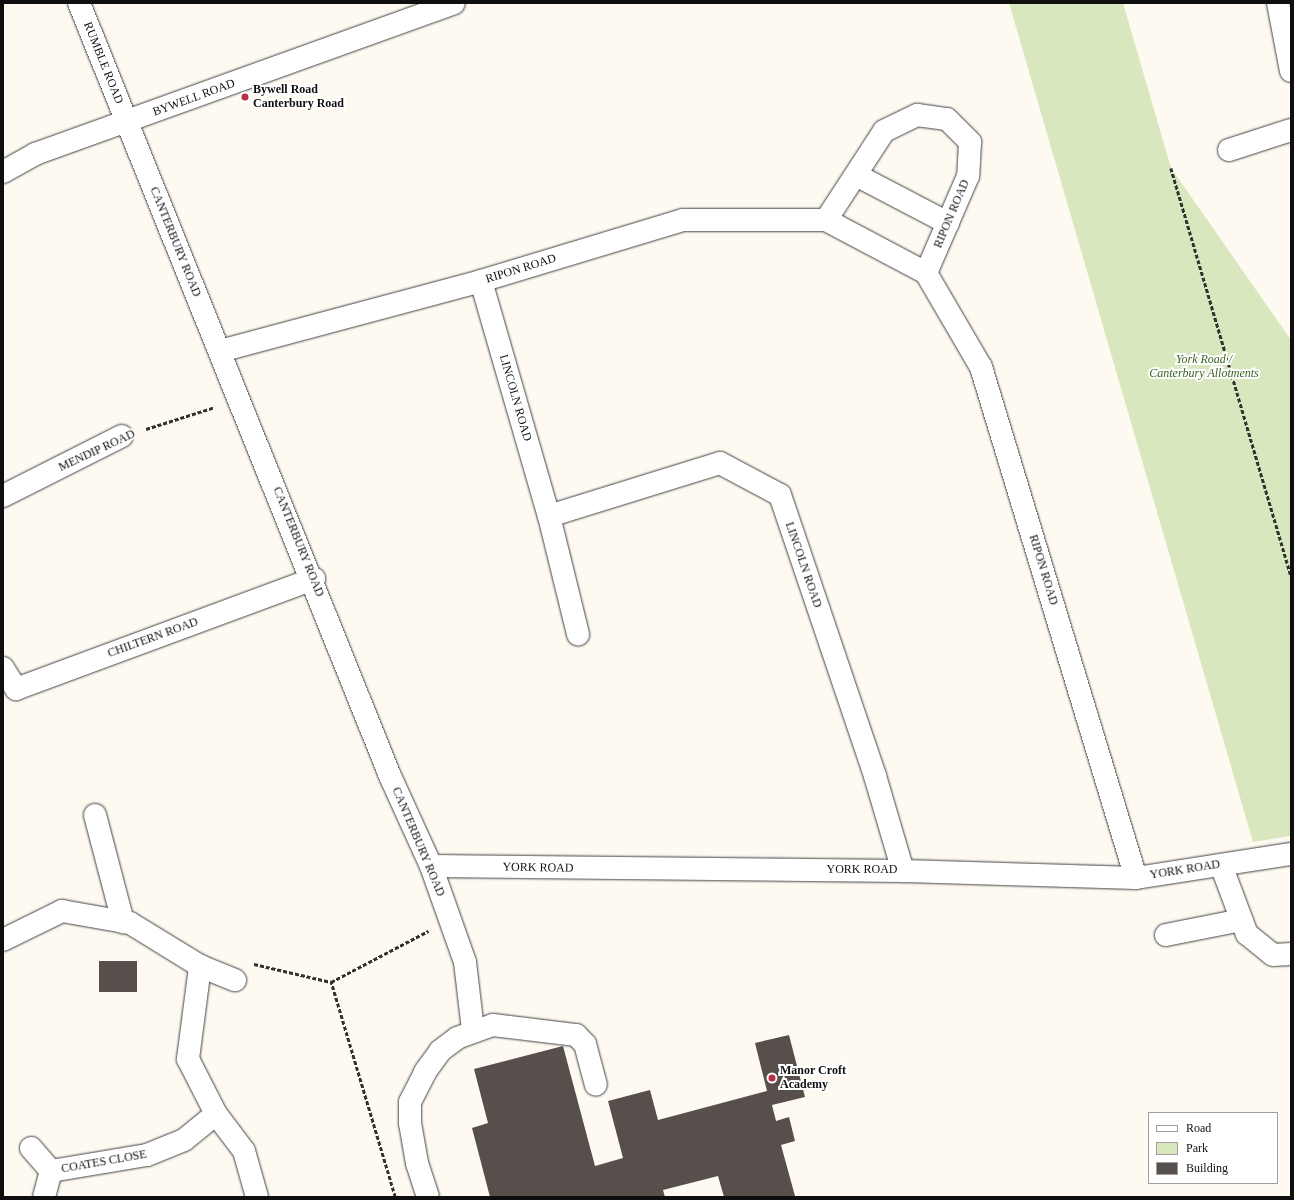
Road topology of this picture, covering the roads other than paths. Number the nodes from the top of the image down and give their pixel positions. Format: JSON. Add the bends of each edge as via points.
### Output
{"nodes":[{"id":1,"x":79,"y":3,"type":"edge"},
{"id":2,"x":454,"y":3,"type":"edge"},
{"id":3,"x":1278,"y":3,"type":"edge"},
{"id":4,"x":1288,"y":41,"type":"edge"},
{"id":5,"x":1291,"y":71,"type":"edge"},
{"id":6,"x":127,"y":123,"type":"junction"},
{"id":7,"x":1291,"y":130,"type":"edge"},
{"id":8,"x":1229,"y":150,"type":"dead end"},
{"id":9,"x":3,"y":172,"type":"edge"},
{"id":10,"x":856,"y":175,"type":"junction"},
{"id":11,"x":826,"y":220,"type":"junction"},
{"id":12,"x":948,"y":223,"type":"junction"},
{"id":13,"x":926,"y":274,"type":"junction"},
{"id":14,"x":481,"y":281,"type":"junction"},
{"id":15,"x":220,"y":351,"type":"junction"},
{"id":16,"x":122,"y":436,"type":"road end"},
{"id":17,"x":3,"y":496,"type":"edge"},
{"id":18,"x":549,"y":516,"type":"junction"},
{"id":19,"x":314,"y":579,"type":"junction"},
{"id":20,"x":578,"y":634,"type":"dead end"},
{"id":21,"x":3,"y":668,"type":"edge"},
{"id":22,"x":95,"y":815,"type":"dead end"},
{"id":23,"x":1291,"y":854,"type":"edge"},
{"id":24,"x":1221,"y":864,"type":"junction"},
{"id":25,"x":431,"y":866,"type":"junction"},
{"id":26,"x":903,"y":870,"type":"junction"},
{"id":27,"x":1136,"y":878,"type":"junction"},
{"id":28,"x":1242,"y":920,"type":"junction"},
{"id":29,"x":123,"y":922,"type":"junction"},
{"id":30,"x":1166,"y":935,"type":"dead end"},
{"id":31,"x":3,"y":940,"type":"edge"},
{"id":32,"x":1291,"y":954,"type":"edge"},
{"id":33,"x":200,"y":966,"type":"junction"},
{"id":34,"x":235,"y":980,"type":"road end"},
{"id":35,"x":473,"y":1030,"type":"junction"},
{"id":36,"x":596,"y":1085,"type":"dead end"},
{"id":37,"x":216,"y":1114,"type":"junction"},
{"id":38,"x":31,"y":1148,"type":"dead end"},
{"id":39,"x":51,"y":1171,"type":"junction"},
{"id":40,"x":44,"y":1197,"type":"edge"},
{"id":41,"x":257,"y":1197,"type":"edge"},
{"id":42,"x":428,"y":1197,"type":"edge"}],
"edges":[{"from":1,"to":6,"type":"street","name":"RUMBLE ROAD"},
{"from":2,"to":6,"type":"street","name":"BYWELL ROAD"},
{"from":3,"to":4,"type":"street"},
{"from":4,"to":5,"type":"street"},
{"from":6,"to":9,"type":"street","name":"BYWELL ROAD","via":[[35,154]]},
{"from":6,"to":15,"type":"street","name":"CANTERBURY ROAD"},
{"from":7,"to":8,"type":"street"},
{"from":10,"to":11,"type":"street","name":"RIPON ROAD"},
{"from":10,"to":12,"type":"street"},
{"from":10,"to":12,"type":"street","name":"RIPON ROAD","via":[[884,131],[917,115],[947,119],[970,142],[968,176]]},
{"from":11,"to":13,"type":"street","name":"RIPON ROAD"},
{"from":11,"to":14,"type":"street","name":"RIPON ROAD","via":[[683,220]]},
{"from":12,"to":13,"type":"street","name":"RIPON ROAD"},
{"from":13,"to":27,"type":"street","name":"RIPON ROAD","via":[[981,367]]},
{"from":14,"to":15,"type":"street","name":"RIPON ROAD"},
{"from":14,"to":18,"type":"street","name":"LINCOLN ROAD"},
{"from":15,"to":19,"type":"street","name":"CANTERBURY ROAD"},
{"from":16,"to":17,"type":"street","name":"MENDIP ROAD"},
{"from":18,"to":20,"type":"street","name":"LINCOLN ROAD"},
{"from":18,"to":26,"type":"street","name":"LINCOLN ROAD","via":[[720,463],[780,495],[875,776]]},
{"from":19,"to":21,"type":"street","name":"CHILTERN ROAD","via":[[16,689]]},
{"from":19,"to":25,"type":"street","name":"CANTERBURY ROAD","via":[[390,776]]},
{"from":22,"to":29,"type":"street"},
{"from":23,"to":24,"type":"street","name":"YORK ROAD"},
{"from":24,"to":27,"type":"street","name":"YORK ROAD"},
{"from":24,"to":28,"type":"street"},
{"from":25,"to":26,"type":"street","name":"YORK ROAD"},
{"from":25,"to":35,"type":"street","name":"CANTERBURY ROAD","via":[[465,962]]},
{"from":26,"to":27,"type":"street","name":"YORK ROAD"},
{"from":28,"to":30,"type":"street"},
{"from":28,"to":32,"type":"street","via":[[1247,934],[1273,956]]},
{"from":29,"to":31,"type":"street","via":[[62,911]]},
{"from":29,"to":33,"type":"street"},
{"from":33,"to":34,"type":"street"},
{"from":33,"to":37,"type":"street","via":[[188,1058]]},
{"from":35,"to":36,"type":"street","via":[[493,1026],[576,1035],[585,1044]]},
{"from":35,"to":42,"type":"street","via":[[440,1051],[410,1102],[410,1123],[417,1163]]},
{"from":37,"to":39,"type":"street","name":"COATES CLOSE","via":[[184,1140],[147,1155]]},
{"from":37,"to":41,"type":"street","via":[[244,1151]]},
{"from":38,"to":39,"type":"street","name":"COATES CLOSE"},
{"from":39,"to":40,"type":"street","name":"COATES CLOSE"}]}
